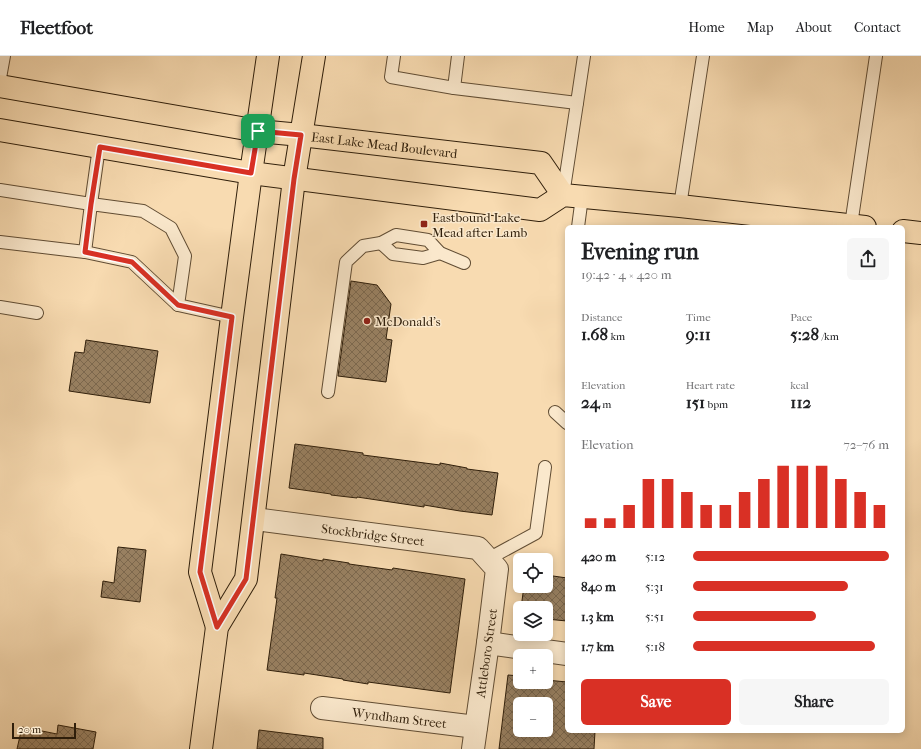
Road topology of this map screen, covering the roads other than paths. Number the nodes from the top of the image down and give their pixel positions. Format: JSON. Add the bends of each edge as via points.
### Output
{"nodes":[{"id":1,"x":4,"y":56,"type":"edge"},
{"id":2,"x":268,"y":56,"type":"edge"},
{"id":3,"x":314,"y":56,"type":"edge"},
{"id":4,"x":394,"y":56,"type":"edge"},
{"id":5,"x":458,"y":56,"type":"edge"},
{"id":6,"x":584,"y":56,"type":"edge"},
{"id":7,"x":703,"y":56,"type":"edge"},
{"id":8,"x":876,"y":56,"type":"edge"},
{"id":9,"x":0,"y":78,"type":"edge"},
{"id":10,"x":0,"y":86,"type":"edge"},
{"id":11,"x":454,"y":88,"type":"junction"},
{"id":12,"x":577,"y":103,"type":"junction"},
{"id":13,"x":0,"y":130,"type":"edge"},
{"id":14,"x":258,"y":131,"type":"junction"},
{"id":15,"x":301,"y":135,"type":"junction"},
{"id":16,"x":100,"y":147,"type":"junction"},
{"id":17,"x":251,"y":173,"type":"junction"},
{"id":18,"x":294,"y":179,"type":"junction"},
{"id":19,"x":0,"y":190,"type":"edge"},
{"id":20,"x":572,"y":196,"type":"junction"},
{"id":21,"x":91,"y":204,"type":"junction"},
{"id":22,"x":680,"y":206,"type":"junction"},
{"id":23,"x":578,"y":225,"type":"edge"},
{"id":24,"x":849,"y":225,"type":"edge"},
{"id":25,"x":858,"y":225,"type":"edge"},
{"id":26,"x":905,"y":231,"type":"edge"},
{"id":27,"x":921,"y":233,"type":"edge"},
{"id":28,"x":0,"y":242,"type":"edge"},
{"id":29,"x":381,"y":243,"type":"junction"},
{"id":30,"x":85,"y":252,"type":"junction"},
{"id":31,"x":440,"y":252,"type":"junction"},
{"id":32,"x":464,"y":263,"type":"dead end"},
{"id":33,"x":178,"y":305,"type":"junction"},
{"id":34,"x":0,"y":307,"type":"edge"},
{"id":35,"x":37,"y":312,"type":"dead end"},
{"id":36,"x":232,"y":317,"type":"junction"},
{"id":37,"x":328,"y":392,"type":"dead end"},
{"id":38,"x":555,"y":412,"type":"dead end"},
{"id":39,"x":565,"y":421,"type":"edge"},
{"id":40,"x":545,"y":467,"type":"dead end"},
{"id":41,"x":254,"y":519,"type":"junction"},
{"id":42,"x":488,"y":559,"type":"junction"},
{"id":43,"x":217,"y":627,"type":"junction"},
{"id":44,"x":488,"y":643,"type":"junction"},
{"id":45,"x":565,"y":654,"type":"edge"},
{"id":46,"x":322,"y":708,"type":"dead end"},
{"id":47,"x":476,"y":727,"type":"junction"},
{"id":48,"x":201,"y":749,"type":"edge"},
{"id":49,"x":473,"y":749,"type":"edge"}],
"edges":[{"from":1,"to":9,"type":"lane"},
{"from":2,"to":14,"type":"main road"},
{"from":3,"to":15,"type":"main road"},
{"from":4,"to":11,"type":"lane","via":[[391,77]]},
{"from":5,"to":11,"type":"lane"},
{"from":6,"to":12,"type":"lane"},
{"from":7,"to":22,"type":"lane"},
{"from":8,"to":25,"type":"lane"},
{"from":10,"to":14,"type":"main road","name":"East Lake Mead Boulevard"},
{"from":11,"to":12,"type":"lane"},
{"from":12,"to":20,"type":"lane"},
{"from":13,"to":16,"type":"main road"},
{"from":14,"to":15,"type":"main road","name":"East Lake Mead Boulevard"},
{"from":14,"to":17,"type":"main road"},
{"from":15,"to":18,"type":"main road"},
{"from":15,"to":20,"type":"main road","name":"East Lake Mead Boulevard","via":[[541,163]]},
{"from":16,"to":17,"type":"main road"},
{"from":16,"to":21,"type":"lane"},
{"from":17,"to":18,"type":"main road"},
{"from":17,"to":36,"type":"main road"},
{"from":18,"to":20,"type":"main road","via":[[540,210]]},
{"from":18,"to":41,"type":"main road"},
{"from":19,"to":21,"type":"lane"},
{"from":20,"to":22,"type":"main road"},
{"from":20,"to":23,"type":"lane"},
{"from":21,"to":30,"type":"lane"},
{"from":21,"to":33,"type":"lane","via":[[143,211],[171,228],[185,256]]},
{"from":22,"to":24,"type":"main road"},
{"from":26,"to":27,"type":"main road"},
{"from":28,"to":30,"type":"lane"},
{"from":29,"to":31,"type":"lane","via":[[393,254],[423,258]]},
{"from":29,"to":31,"type":"lane","via":[[396,235],[428,240]]},
{"from":29,"to":37,"type":"lane","via":[[363,246],[346,262]]},
{"from":30,"to":33,"type":"lane","via":[[132,262]]},
{"from":31,"to":32,"type":"lane"},
{"from":33,"to":36,"type":"lane"},
{"from":34,"to":35,"type":"lane"},
{"from":36,"to":43,"type":"main road","via":[[200,572]]},
{"from":38,"to":39,"type":"lane"},
{"from":40,"to":42,"type":"lane","via":[[536,533]]},
{"from":41,"to":42,"type":"street","name":"Stockbridge Street","via":[[478,548]]},
{"from":41,"to":43,"type":"main road","via":[[246,579]]},
{"from":42,"to":44,"type":"street","name":"Attleboro Street","via":[[497,569]]},
{"from":43,"to":48,"type":"main road"},
{"from":44,"to":45,"type":"street"},
{"from":44,"to":47,"type":"street","name":"Attleboro Street"},
{"from":46,"to":47,"type":"street","name":"Wyndham Street"},
{"from":47,"to":49,"type":"street","name":"Attleboro Street"}]}
